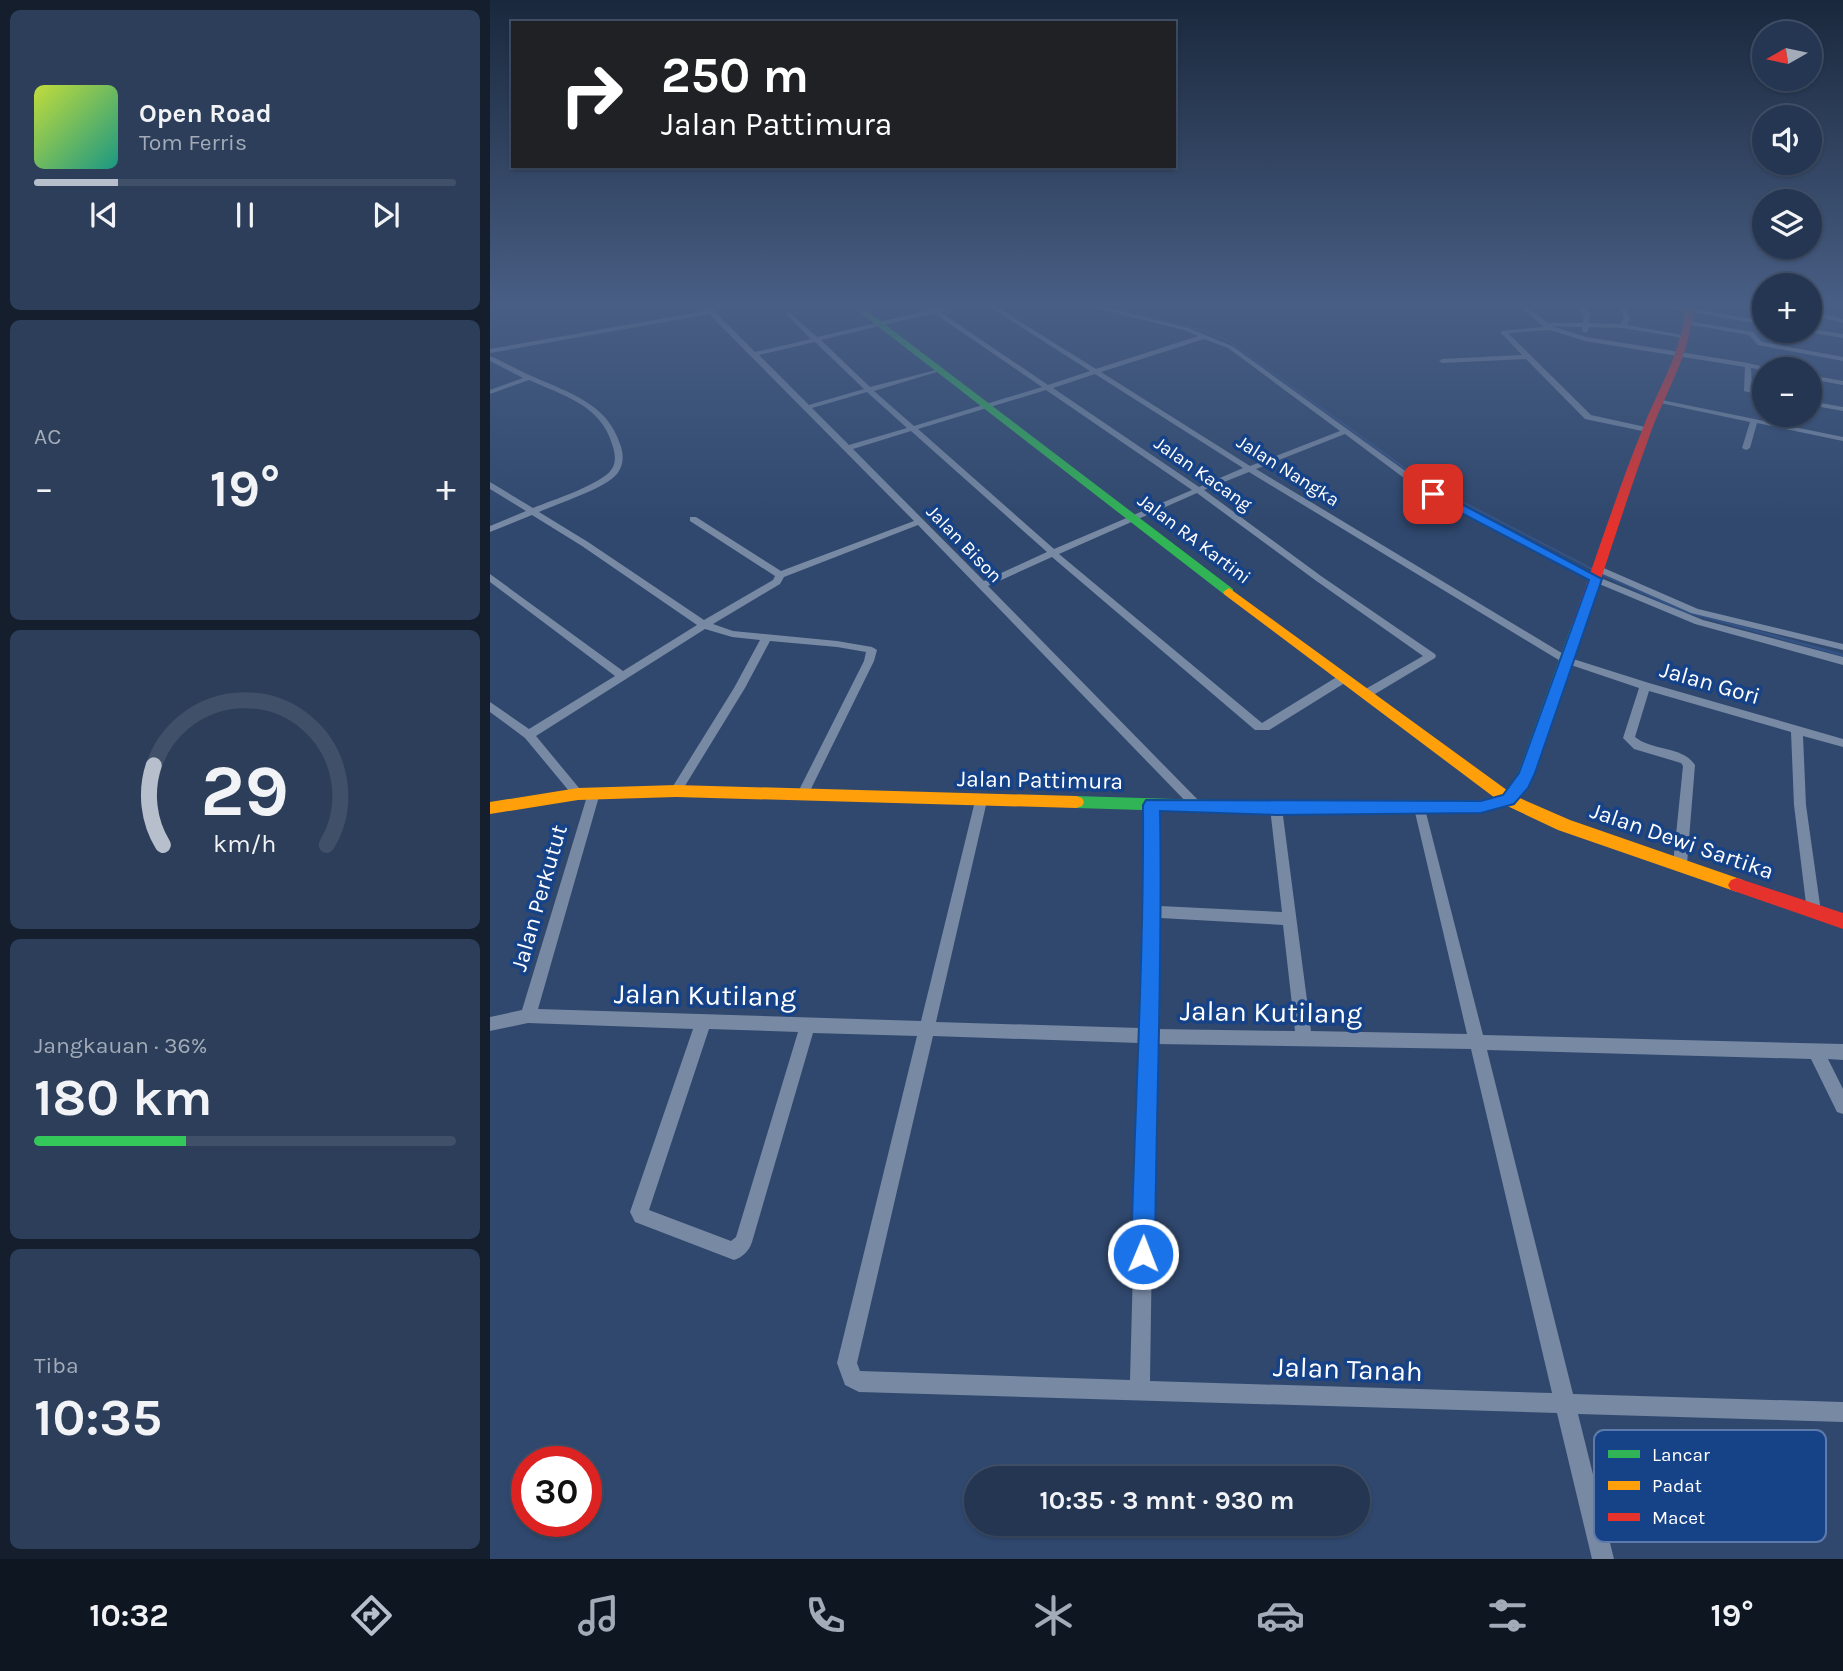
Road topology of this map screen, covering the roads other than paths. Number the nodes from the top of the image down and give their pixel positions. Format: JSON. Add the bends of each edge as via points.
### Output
{"nodes":[{"id":1,"x":524,"y":380,"type":"edge"},
{"id":2,"x":533,"y":380,"type":"edge"},
{"id":3,"x":779,"y":380,"type":"edge"},
{"id":4,"x":859,"y":380,"type":"edge"},
{"id":5,"x":904,"y":380,"type":"edge"},
{"id":6,"x":951,"y":380,"type":"edge"},
{"id":7,"x":1034,"y":380,"type":"edge"},
{"id":8,"x":1071,"y":380,"type":"edge"},
{"id":9,"x":1107,"y":380,"type":"edge"},
{"id":10,"x":1276,"y":380,"type":"edge"},
{"id":11,"x":1549,"y":380,"type":"edge"},
{"id":12,"x":1668,"y":380,"type":"edge"},
{"id":13,"x":1825,"y":380,"type":"edge"},
{"id":14,"x":1843,"y":383,"type":"edge"},
{"id":15,"x":1046,"y":388,"type":"junction"},
{"id":16,"x":869,"y":390,"type":"junction"},
{"id":17,"x":490,"y":392,"type":"edge"},
{"id":18,"x":1660,"y":401,"type":"junction"},
{"id":19,"x":984,"y":405,"type":"junction"},
{"id":20,"x":1822,"y":405,"type":"edge"},
{"id":21,"x":804,"y":408,"type":"junction"},
{"id":22,"x":1843,"y":409,"type":"edge"},
{"id":23,"x":1752,"y":421,"type":"edge"},
{"id":24,"x":1752,"y":427,"type":"edge"},
{"id":25,"x":1784,"y":427,"type":"edge"},
{"id":26,"x":914,"y":429,"type":"junction"},
{"id":27,"x":1647,"y":430,"type":"junction"},
{"id":28,"x":1346,"y":431,"type":"junction"},
{"id":29,"x":1843,"y":439,"type":"edge"},
{"id":30,"x":848,"y":448,"type":"junction"},
{"id":31,"x":1746,"y":448,"type":"dead end"},
{"id":32,"x":1248,"y":468,"type":"junction"},
{"id":33,"x":490,"y":485,"type":"edge"},
{"id":34,"x":1198,"y":490,"type":"junction"},
{"id":35,"x":532,"y":511,"type":"junction"},
{"id":36,"x":1130,"y":518,"type":"junction"},
{"id":37,"x":693,"y":519,"type":"dead end"},
{"id":38,"x":919,"y":522,"type":"junction"},
{"id":39,"x":490,"y":529,"type":"edge"},
{"id":40,"x":1053,"y":553,"type":"junction"},
{"id":41,"x":1597,"y":574,"type":"junction"},
{"id":42,"x":780,"y":575,"type":"junction"},
{"id":43,"x":490,"y":577,"type":"edge"},
{"id":44,"x":981,"y":586,"type":"junction"},
{"id":45,"x":704,"y":625,"type":"junction"},
{"id":46,"x":766,"y":638,"type":"junction"},
{"id":47,"x":1843,"y":647,"type":"edge"},
{"id":48,"x":1566,"y":660,"type":"junction"},
{"id":49,"x":1843,"y":661,"type":"edge"},
{"id":50,"x":623,"y":676,"type":"junction"},
{"id":51,"x":1344,"y":678,"type":"junction"},
{"id":52,"x":1645,"y":686,"type":"junction"},
{"id":53,"x":1366,"y":694,"type":"junction"},
{"id":54,"x":490,"y":706,"type":"edge"},
{"id":55,"x":1797,"y":730,"type":"junction"},
{"id":56,"x":529,"y":735,"type":"junction"},
{"id":57,"x":1843,"y":743,"type":"edge"},
{"id":58,"x":676,"y":791,"type":"junction"},
{"id":59,"x":586,"y":794,"type":"junction"},
{"id":60,"x":802,"y":796,"type":"junction"},
{"id":61,"x":1509,"y":800,"type":"junction"},
{"id":62,"x":981,"y":801,"type":"junction"},
{"id":63,"x":1152,"y":805,"type":"junction"},
{"id":64,"x":1197,"y":806,"type":"junction"},
{"id":65,"x":490,"y":808,"type":"edge"},
{"id":66,"x":1276,"y":808,"type":"junction"},
{"id":67,"x":1420,"y":808,"type":"junction"},
{"id":68,"x":1680,"y":864,"type":"junction"},
{"id":69,"x":1153,"y":912,"type":"junction"},
{"id":70,"x":1814,"y":912,"type":"junction"},
{"id":71,"x":1290,"y":919,"type":"junction"},
{"id":72,"x":1843,"y":921,"type":"edge"},
{"id":73,"x":528,"y":1016,"type":"junction"},
{"id":74,"x":704,"y":1023,"type":"junction"},
{"id":75,"x":490,"y":1024,"type":"edge"},
{"id":76,"x":808,"y":1024,"type":"junction"},
{"id":77,"x":925,"y":1030,"type":"junction"},
{"id":78,"x":1147,"y":1036,"type":"junction"},
{"id":79,"x":1304,"y":1039,"type":"junction"},
{"id":80,"x":1477,"y":1042,"type":"junction"},
{"id":81,"x":1816,"y":1052,"type":"junction"},
{"id":82,"x":1843,"y":1052,"type":"edge"},
{"id":83,"x":1843,"y":1106,"type":"edge"},
{"id":84,"x":1140,"y":1390,"type":"junction"},
{"id":85,"x":1567,"y":1404,"type":"junction"},
{"id":86,"x":1843,"y":1412,"type":"edge"},
{"id":87,"x":1594,"y":1520,"type":"edge"}],
"edges":[{"from":1,"to":17,"type":"street"},
{"from":2,"to":35,"type":"street","via":[[596,410],[615,433],[620,463],[601,482]]},
{"from":3,"to":21,"type":"street","name":"Jalan Bison"},
{"from":4,"to":16,"type":"street"},
{"from":5,"to":16,"type":"street"},
{"from":6,"to":19,"type":"main road","name":"Jalan RA Kartini"},
{"from":7,"to":15,"type":"street","name":"Jalan Kacang"},
{"from":8,"to":15,"type":"street"},
{"from":9,"to":32,"type":"street","name":"Jalan Nangka"},
{"from":10,"to":28,"type":"street"},
{"from":11,"to":27,"type":"street","via":[[1590,419]]},
{"from":12,"to":18,"type":"main road"},
{"from":13,"to":14,"type":"street"},
{"from":15,"to":19,"type":"street"},
{"from":15,"to":34,"type":"street","name":"Jalan Kacang"},
{"from":16,"to":21,"type":"street"},
{"from":16,"to":26,"type":"street"},
{"from":18,"to":23,"type":"street"},
{"from":18,"to":27,"type":"main road"},
{"from":19,"to":26,"type":"street"},
{"from":19,"to":36,"type":"main road","name":"Jalan RA Kartini"},
{"from":20,"to":22,"type":"street"},
{"from":21,"to":30,"type":"street","name":"Jalan Bison"},
{"from":24,"to":31,"type":"street"},
{"from":25,"to":29,"type":"street"},
{"from":26,"to":30,"type":"street"},
{"from":26,"to":40,"type":"street"},
{"from":27,"to":41,"type":"main road"},
{"from":28,"to":32,"type":"street"},
{"from":28,"to":41,"type":"street","via":[[1419,485]]},
{"from":30,"to":38,"type":"street","name":"Jalan Bison"},
{"from":32,"to":34,"type":"street"},
{"from":32,"to":48,"type":"street","name":"Jalan Nangka"},
{"from":33,"to":35,"type":"street"},
{"from":34,"to":36,"type":"street"},
{"from":34,"to":53,"type":"street","name":"Jalan Kacang","via":[[1429,653],[1429,659]]},
{"from":35,"to":39,"type":"street"},
{"from":35,"to":45,"type":"street"},
{"from":36,"to":40,"type":"street"},
{"from":36,"to":51,"type":"main road","name":"Jalan RA Kartini"},
{"from":37,"to":42,"type":"street"},
{"from":38,"to":42,"type":"street"},
{"from":38,"to":44,"type":"street","name":"Jalan Bison"},
{"from":40,"to":44,"type":"street"},
{"from":40,"to":51,"type":"street","via":[[1259,727]]},
{"from":41,"to":47,"type":"street","via":[[1695,611]]},
{"from":41,"to":48,"type":"main road"},
{"from":41,"to":49,"type":"street","via":[[1699,622]]},
{"from":42,"to":45,"type":"street","via":[[777,582]]},
{"from":43,"to":50,"type":"street"},
{"from":44,"to":64,"type":"street","name":"Jalan Bison"},
{"from":45,"to":46,"type":"street"},
{"from":45,"to":50,"type":"street"},
{"from":46,"to":58,"type":"street"},
{"from":46,"to":60,"type":"street","via":[[872,650]]},
{"from":48,"to":52,"type":"street","name":"Jalan Gori"},
{"from":48,"to":61,"type":"main road","via":[[1523,783]]},
{"from":50,"to":56,"type":"street"},
{"from":51,"to":53,"type":"main road","name":"Jalan RA Kartini"},
{"from":52,"to":55,"type":"street","name":"Jalan Gori"},
{"from":52,"to":68,"type":"street","via":[[1629,737],[1638,746],[1689,765]]},
{"from":53,"to":61,"type":"main road","name":"Jalan RA Kartini"},
{"from":54,"to":56,"type":"street"},
{"from":55,"to":57,"type":"street","name":"Jalan Gori"},
{"from":55,"to":70,"type":"street","via":[[1800,804]]},
{"from":56,"to":59,"type":"street"},
{"from":58,"to":59,"type":"main road","name":"Jalan Pattimura"},
{"from":58,"to":60,"type":"main road","name":"Jalan Pattimura"},
{"from":59,"to":65,"type":"main road","name":"Jalan Pattimura"},
{"from":59,"to":73,"type":"street","name":"Jalan Perkutut"},
{"from":60,"to":62,"type":"main road","name":"Jalan Pattimura"},
{"from":61,"to":67,"type":"main road","name":"Jalan Pattimura","via":[[1481,807]]},
{"from":61,"to":68,"type":"main road","name":"Jalan Dewi Sartika","via":[[1541,816]]},
{"from":62,"to":63,"type":"main road","name":"Jalan Pattimura"},
{"from":62,"to":77,"type":"street"},
{"from":63,"to":64,"type":"main road","name":"Jalan Pattimura"},
{"from":63,"to":69,"type":"street"},
{"from":64,"to":66,"type":"main road","name":"Jalan Pattimura"},
{"from":66,"to":67,"type":"main road","name":"Jalan Pattimura"},
{"from":66,"to":71,"type":"street"},
{"from":67,"to":80,"type":"street"},
{"from":68,"to":70,"type":"main road","name":"Jalan Dewi Sartika"},
{"from":69,"to":71,"type":"street"},
{"from":69,"to":78,"type":"street"},
{"from":70,"to":72,"type":"main road","name":"Jalan Dewi Sartika"},
{"from":71,"to":79,"type":"street"},
{"from":73,"to":74,"type":"street","name":"Jalan Kutilang"},
{"from":73,"to":75,"type":"street","name":"Jalan Kutilang"},
{"from":74,"to":76,"type":"street","name":"Jalan Kutilang"},
{"from":74,"to":76,"type":"street","via":[[639,1212],[734,1251],[743,1242]]},
{"from":76,"to":77,"type":"street","name":"Jalan Kutilang"},
{"from":77,"to":78,"type":"street","name":"Jalan Kutilang"},
{"from":77,"to":84,"type":"street","name":"Jalan Tanah","via":[[847,1363],[852,1378],[859,1382]]},
{"from":78,"to":79,"type":"street","name":"Jalan Kutilang"},
{"from":78,"to":84,"type":"street"},
{"from":79,"to":80,"type":"street","name":"Jalan Kutilang"},
{"from":80,"to":81,"type":"street","name":"Jalan Kutilang"},
{"from":80,"to":85,"type":"street"},
{"from":81,"to":82,"type":"street","name":"Jalan Kutilang"},
{"from":81,"to":83,"type":"street"},
{"from":84,"to":85,"type":"street","name":"Jalan Tanah"},
{"from":85,"to":86,"type":"street","name":"Jalan Tanah"},
{"from":85,"to":87,"type":"street"}]}
